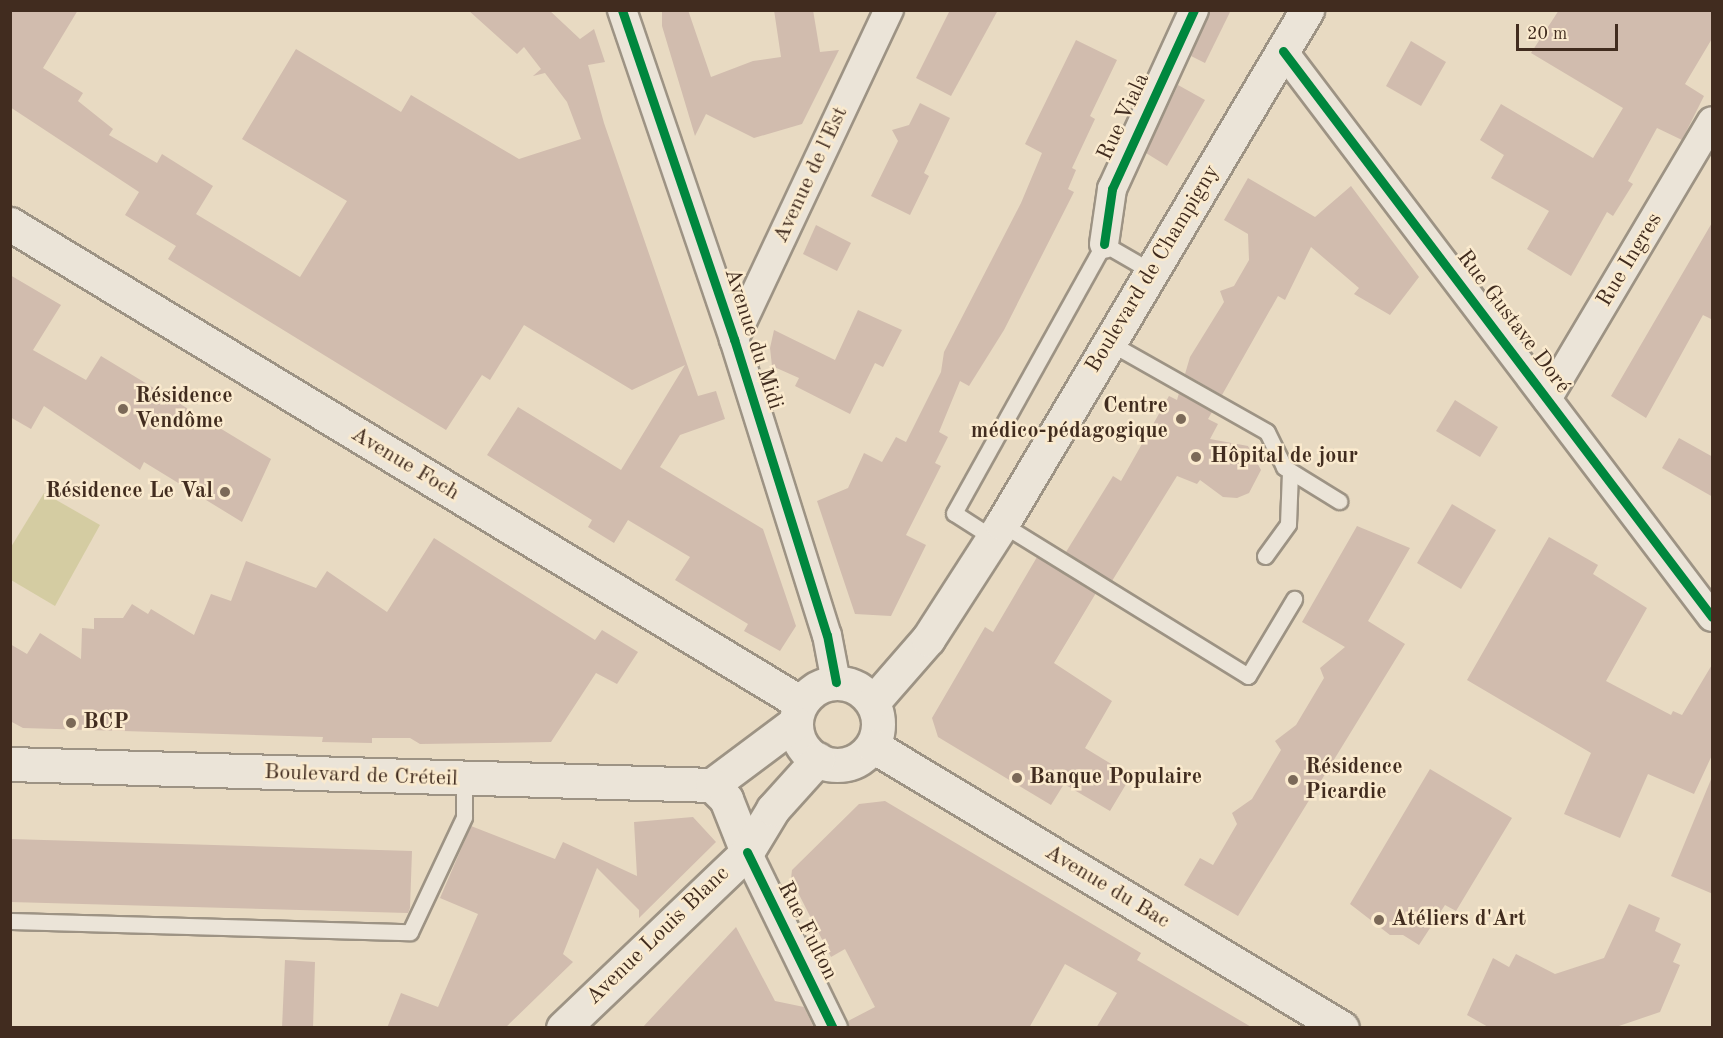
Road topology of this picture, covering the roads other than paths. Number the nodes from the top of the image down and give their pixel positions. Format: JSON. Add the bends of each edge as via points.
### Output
{"nodes":[{"id":1,"x":622,"y":10,"type":"edge"},
{"id":2,"x":889,"y":10,"type":"edge"},
{"id":3,"x":1194,"y":10,"type":"edge"},
{"id":4,"x":1306,"y":10,"type":"edge"},
{"id":5,"x":1283,"y":51,"type":"junction"},
{"id":6,"x":1713,"y":121,"type":"edge"},
{"id":7,"x":10,"y":224,"type":"edge"},
{"id":8,"x":1104,"y":244,"type":"junction"},
{"id":9,"x":1151,"y":270,"type":"junction"},
{"id":10,"x":734,"y":339,"type":"junction"},
{"id":11,"x":1110,"y":343,"type":"junction"},
{"id":12,"x":1547,"y":399,"type":"junction"},
{"id":13,"x":1290,"y":471,"type":"junction"},
{"id":14,"x":1339,"y":501,"type":"dead end"},
{"id":15,"x":998,"y":531,"type":"junction"},
{"id":16,"x":1265,"y":556,"type":"dead end"},
{"id":17,"x":1294,"y":599,"type":"dead end"},
{"id":18,"x":1713,"y":617,"type":"edge"},
{"id":19,"x":836,"y":682,"type":"junction"},
{"id":20,"x":873,"y":702,"type":"junction"},
{"id":21,"x":798,"y":713,"type":"junction"},
{"id":22,"x":873,"y":746,"type":"junction"},
{"id":23,"x":818,"y":759,"type":"junction"},
{"id":24,"x":10,"y":764,"type":"edge"},
{"id":25,"x":464,"y":780,"type":"junction"},
{"id":26,"x":719,"y":792,"type":"junction"},
{"id":27,"x":773,"y":809,"type":"junction"},
{"id":28,"x":747,"y":852,"type":"junction"},
{"id":29,"x":10,"y":921,"type":"edge"},
{"id":30,"x":563,"y":1028,"type":"edge"},
{"id":31,"x":833,"y":1028,"type":"edge"},
{"id":32,"x":1342,"y":1028,"type":"edge"}],
"edges":[{"from":1,"to":10,"type":"street","name":"Avenue du Midi"},
{"from":2,"to":10,"type":"street","name":"Avenue de l'Est"},
{"from":3,"to":8,"type":"street","name":"Rue Viala","via":[[1112,189]]},
{"from":4,"to":5,"type":"main road","name":"Boulevard de Champigny"},
{"from":5,"to":9,"type":"main road","name":"Boulevard de Champigny"},
{"from":5,"to":12,"type":"street","name":"Rue Gustave Doré"},
{"from":6,"to":12,"type":"street","name":"Rue Ingres"},
{"from":7,"to":21,"type":"main road","name":"Avenue Foch"},
{"from":8,"to":9,"type":"lane"},
{"from":8,"to":15,"type":"lane","name":"Rue Viala","via":[[954,513]]},
{"from":9,"to":11,"type":"main road","name":"Boulevard de Champigny"},
{"from":10,"to":19,"type":"street","name":"Avenue du Midi","via":[[825,628]]},
{"from":11,"to":13,"type":"lane","via":[[1267,432]]},
{"from":11,"to":15,"type":"main road","name":"Boulevard de Champigny"},
{"from":12,"to":18,"type":"street","name":"Rue Gustave Doré"},
{"from":13,"to":14,"type":"lane"},
{"from":13,"to":16,"type":"lane","via":[[1288,524]]},
{"from":15,"to":17,"type":"lane","via":[[1248,676]]},
{"from":15,"to":20,"type":"main road","name":"Boulevard de Champigny","via":[[928,639]]},
{"from":19,"to":20,"type":"main road","via":[[856,687]]},
{"from":19,"to":21,"type":"main road","via":[[813,690]]},
{"from":20,"to":22,"type":"main road","via":[[879,718]]},
{"from":21,"to":23,"type":"main road","via":[[798,740],[808,755]]},
{"from":21,"to":26,"type":"main road"},
{"from":22,"to":23,"type":"main road","via":[[862,758],[840,766]]},
{"from":22,"to":32,"type":"main road","name":"Avenue du Bac"},
{"from":23,"to":27,"type":"main road","name":"Avenue Louis Blanc"},
{"from":24,"to":25,"type":"main road","name":"Boulevard de Créteil"},
{"from":25,"to":26,"type":"main road","name":"Boulevard de Créteil"},
{"from":25,"to":29,"type":"lane","via":[[464,817],[410,932]]},
{"from":26,"to":27,"type":"main road","name":"Boulevard de Créteil"},
{"from":26,"to":28,"type":"main road"},
{"from":27,"to":28,"type":"main road","name":"Avenue Louis Blanc"},
{"from":28,"to":30,"type":"main road","name":"Avenue Louis Blanc"},
{"from":28,"to":31,"type":"street","name":"Rue Fulton"}]}
